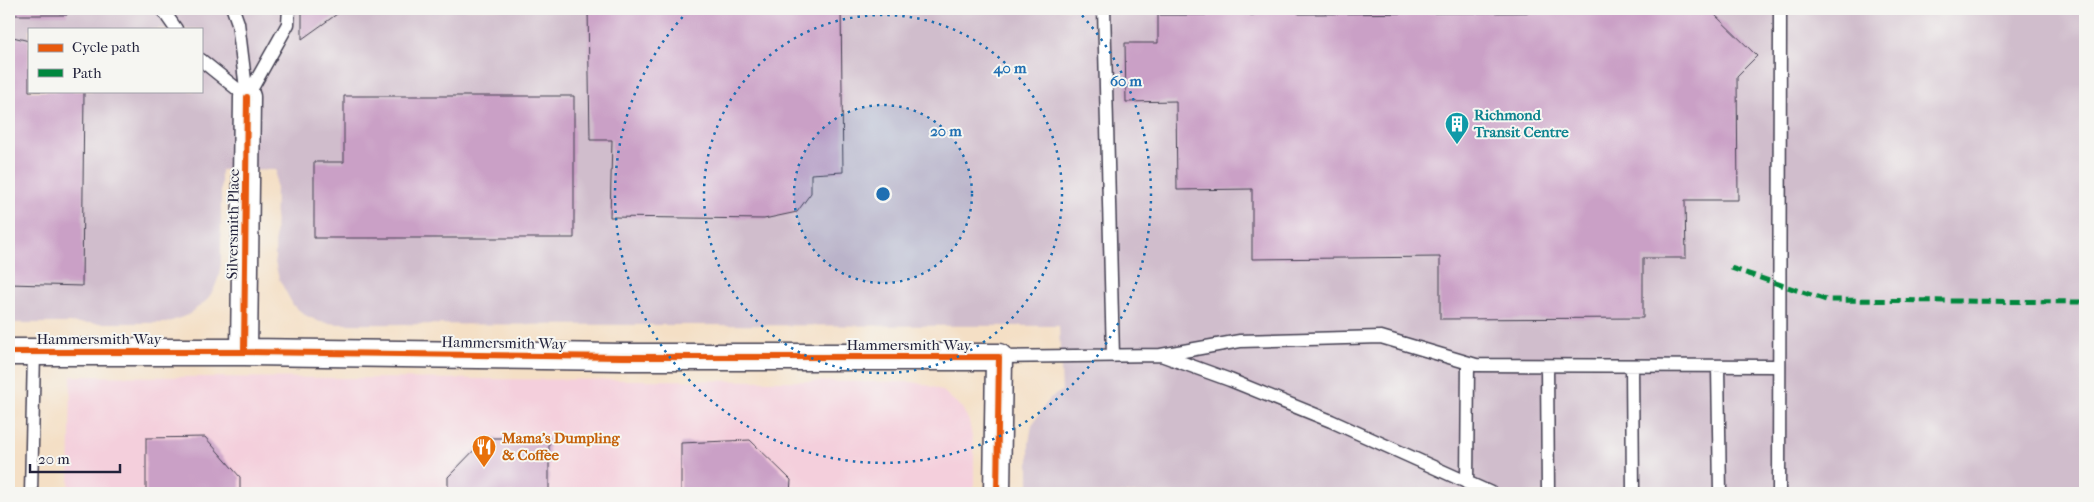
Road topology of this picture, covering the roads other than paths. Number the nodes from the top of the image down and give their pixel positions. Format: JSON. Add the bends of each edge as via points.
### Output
{"nodes":[{"id":1,"x":162,"y":9,"type":"edge"},
{"id":2,"x":233,"y":9,"type":"edge"},
{"id":3,"x":289,"y":9,"type":"edge"},
{"id":4,"x":1104,"y":9,"type":"edge"},
{"id":5,"x":1780,"y":9,"type":"edge"},
{"id":6,"x":175,"y":28,"type":"edge"},
{"id":7,"x":202,"y":61,"type":"edge"},
{"id":8,"x":247,"y":97,"type":"junction"},
{"id":9,"x":21,"y":352,"type":"edge"},
{"id":10,"x":244,"y":352,"type":"junction"},
{"id":11,"x":1161,"y":355,"type":"junction"},
{"id":12,"x":1113,"y":356,"type":"junction"},
{"id":13,"x":999,"y":358,"type":"junction"},
{"id":14,"x":1468,"y":363,"type":"junction"},
{"id":15,"x":1547,"y":366,"type":"junction"},
{"id":16,"x":1632,"y":366,"type":"junction"},
{"id":17,"x":1779,"y":366,"type":"junction"},
{"id":18,"x":1718,"y":367,"type":"junction"},
{"id":19,"x":1467,"y":483,"type":"junction"},
{"id":20,"x":30,"y":493,"type":"edge"},
{"id":21,"x":997,"y":493,"type":"edge"},
{"id":22,"x":1491,"y":493,"type":"edge"},
{"id":23,"x":1548,"y":493,"type":"edge"},
{"id":24,"x":1633,"y":493,"type":"edge"},
{"id":25,"x":1720,"y":493,"type":"edge"},
{"id":26,"x":1779,"y":493,"type":"edge"}],
"edges":[{"from":1,"to":6,"type":"lane"},
{"from":2,"to":8,"type":"lane","via":[[238,23]]},
{"from":3,"to":8,"type":"lane","via":[[288,24]]},
{"from":4,"to":12,"type":"lane"},
{"from":5,"to":17,"type":"lane"},
{"from":7,"to":8,"type":"lane"},
{"from":8,"to":10,"type":"street","name":"Silversmith Place"},
{"from":9,"to":10,"type":"street","name":"Hammersmith Way"},
{"from":9,"to":20,"type":"lane"},
{"from":10,"to":13,"type":"street","name":"Hammersmith Way","via":[[623,358]]},
{"from":11,"to":12,"type":"lane"},
{"from":11,"to":14,"type":"lane","via":[[1240,341],[1381,337]]},
{"from":11,"to":19,"type":"lane","via":[[1331,422]]},
{"from":12,"to":13,"type":"lane"},
{"from":13,"to":21,"type":"street"},
{"from":14,"to":15,"type":"lane"},
{"from":14,"to":19,"type":"lane"},
{"from":15,"to":16,"type":"lane"},
{"from":15,"to":23,"type":"lane"},
{"from":16,"to":18,"type":"lane"},
{"from":16,"to":24,"type":"lane"},
{"from":17,"to":18,"type":"lane"},
{"from":17,"to":26,"type":"lane"},
{"from":18,"to":25,"type":"lane"},
{"from":19,"to":22,"type":"lane"}]}
